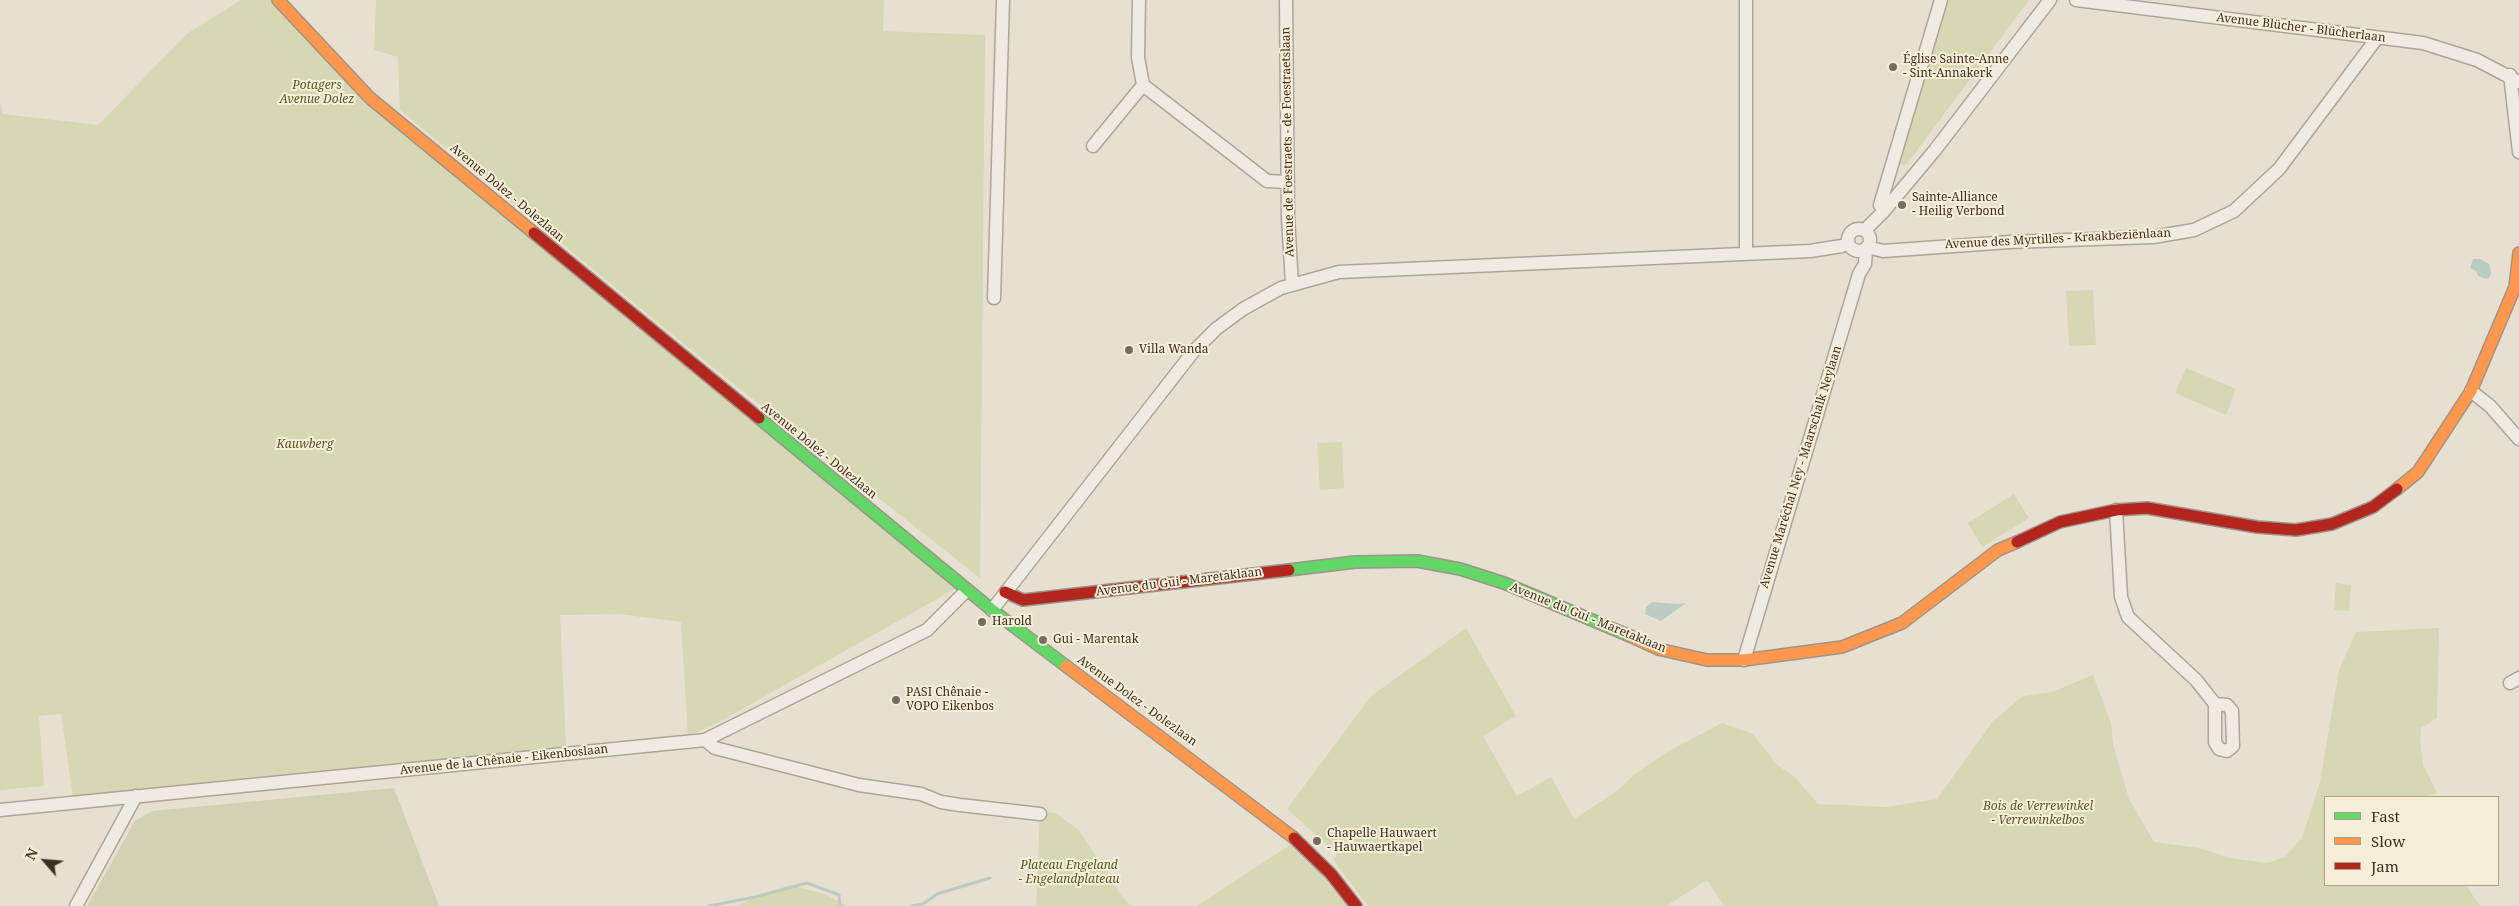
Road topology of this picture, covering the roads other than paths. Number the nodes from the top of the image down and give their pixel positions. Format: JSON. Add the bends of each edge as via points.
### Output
{"nodes":[{"id":1,"x":278,"y":0,"type":"edge"},
{"id":2,"x":1003,"y":0,"type":"edge"},
{"id":3,"x":1139,"y":0,"type":"edge"},
{"id":4,"x":1286,"y":0,"type":"edge"},
{"id":5,"x":1746,"y":0,"type":"edge"},
{"id":6,"x":1941,"y":0,"type":"edge"},
{"id":7,"x":2050,"y":0,"type":"edge"},
{"id":8,"x":2076,"y":0,"type":"edge"},
{"id":9,"x":2377,"y":38,"type":"junction"},
{"id":10,"x":2514,"y":78,"type":"edge"},
{"id":11,"x":1142,"y":85,"type":"junction"},
{"id":12,"x":1093,"y":146,"type":"dead end"},
{"id":13,"x":2519,"y":152,"type":"edge"},
{"id":14,"x":1288,"y":182,"type":"junction"},
{"id":15,"x":1884,"y":211,"type":"junction"},
{"id":16,"x":1861,"y":242,"type":"junction"},
{"id":17,"x":2519,"y":253,"type":"edge"},
{"id":18,"x":1746,"y":254,"type":"junction"},
{"id":19,"x":1292,"y":284,"type":"junction"},
{"id":20,"x":2517,"y":286,"type":"edge"},
{"id":21,"x":994,"y":298,"type":"dead end"},
{"id":22,"x":2471,"y":391,"type":"junction"},
{"id":23,"x":2519,"y":439,"type":"edge"},
{"id":24,"x":2116,"y":510,"type":"junction"},
{"id":25,"x":967,"y":590,"type":"junction"},
{"id":26,"x":1005,"y":592,"type":"junction"},
{"id":27,"x":992,"y":610,"type":"junction"},
{"id":28,"x":1744,"y":660,"type":"junction"},
{"id":29,"x":2215,"y":704,"type":"dead end"},
{"id":30,"x":705,"y":740,"type":"junction"},
{"id":31,"x":136,"y":796,"type":"junction"},
{"id":32,"x":0,"y":810,"type":"edge"},
{"id":33,"x":1040,"y":814,"type":"dead end"},
{"id":34,"x":76,"y":906,"type":"edge"},
{"id":35,"x":1356,"y":906,"type":"edge"}],
"edges":[{"from":1,"to":25,"type":"street","name":"Avenue Dolez - Dolezlaan","via":[[370,98]]},
{"from":2,"to":21,"type":"street"},
{"from":3,"to":11,"type":"street","via":[[1138,57]]},
{"from":4,"to":14,"type":"street","name":"Avenue de Foestraets - de Foestraetslaan"},
{"from":5,"to":18,"type":"street"},
{"from":6,"to":15,"type":"street","via":[[1880,206]]},
{"from":7,"to":15,"type":"street"},
{"from":8,"to":9,"type":"street","name":"Avenue Blücher - Blücherlaan"},
{"from":9,"to":10,"type":"street","name":"Avenue Blücher - Blücherlaan","via":[[2423,43],[2477,60]]},
{"from":9,"to":16,"type":"street","name":"Avenue des Myrtilles - Kraakbeziënlaan","via":[[2279,169],[2234,211],[2194,230],[2153,237],[1892,249]]},
{"from":10,"to":13,"type":"street"},
{"from":11,"to":12,"type":"street"},
{"from":11,"to":14,"type":"street","via":[[1267,181]]},
{"from":14,"to":19,"type":"street","name":"Avenue de Foestraets - de Foestraetslaan"},
{"from":15,"to":16,"type":"street"},
{"from":16,"to":18,"type":"street","via":[[1810,251]]},
{"from":16,"to":28,"type":"street","name":"Avenue Maréchal Ney - Maarschalk Neylaan","via":[[1865,264],[1859,274]]},
{"from":17,"to":20,"type":"street","name":"Avenue du Gui - Maretaklaan"},
{"from":18,"to":19,"type":"street","via":[[1339,272]]},
{"from":19,"to":26,"type":"street","via":[[1243,309],[1193,352]]},
{"from":20,"to":22,"type":"street","name":"Avenue du Gui - Maretaklaan"},
{"from":22,"to":23,"type":"street","via":[[2490,406]]},
{"from":22,"to":24,"type":"street","name":"Avenue du Gui - Maretaklaan","via":[[2418,472],[2373,507],[2332,524],[2296,530],[2257,527],[2147,508]]},
{"from":24,"to":28,"type":"street","name":"Avenue du Gui - Maretaklaan","via":[[2060,522],[1998,550],[1902,623],[1851,644]]},
{"from":24,"to":29,"type":"street","via":[[2121,597],[2128,617],[2196,680]]},
{"from":25,"to":27,"type":"street","name":"Avenue Dolez - Dolezlaan"},
{"from":25,"to":30,"type":"street","name":"Avenue de la Chênaie - Eikenboslaan","via":[[927,630]]},
{"from":26,"to":27,"type":"street"},
{"from":26,"to":28,"type":"street","name":"Avenue du Gui - Maretaklaan","via":[[1023,600],[1355,562],[1417,561],[1460,569],[1504,583],[1658,649],[1707,660]]},
{"from":27,"to":35,"type":"street","name":"Avenue Dolez - Dolezlaan","via":[[1286,831],[1332,874]]},
{"from":30,"to":31,"type":"street","name":"Avenue de la Chênaie - Eikenboslaan"},
{"from":30,"to":33,"type":"street","via":[[715,748],[859,786],[920,794],[951,804]]},
{"from":31,"to":32,"type":"street","name":"Avenue de la Chênaie - Eikenboslaan"},
{"from":31,"to":34,"type":"street"}]}
